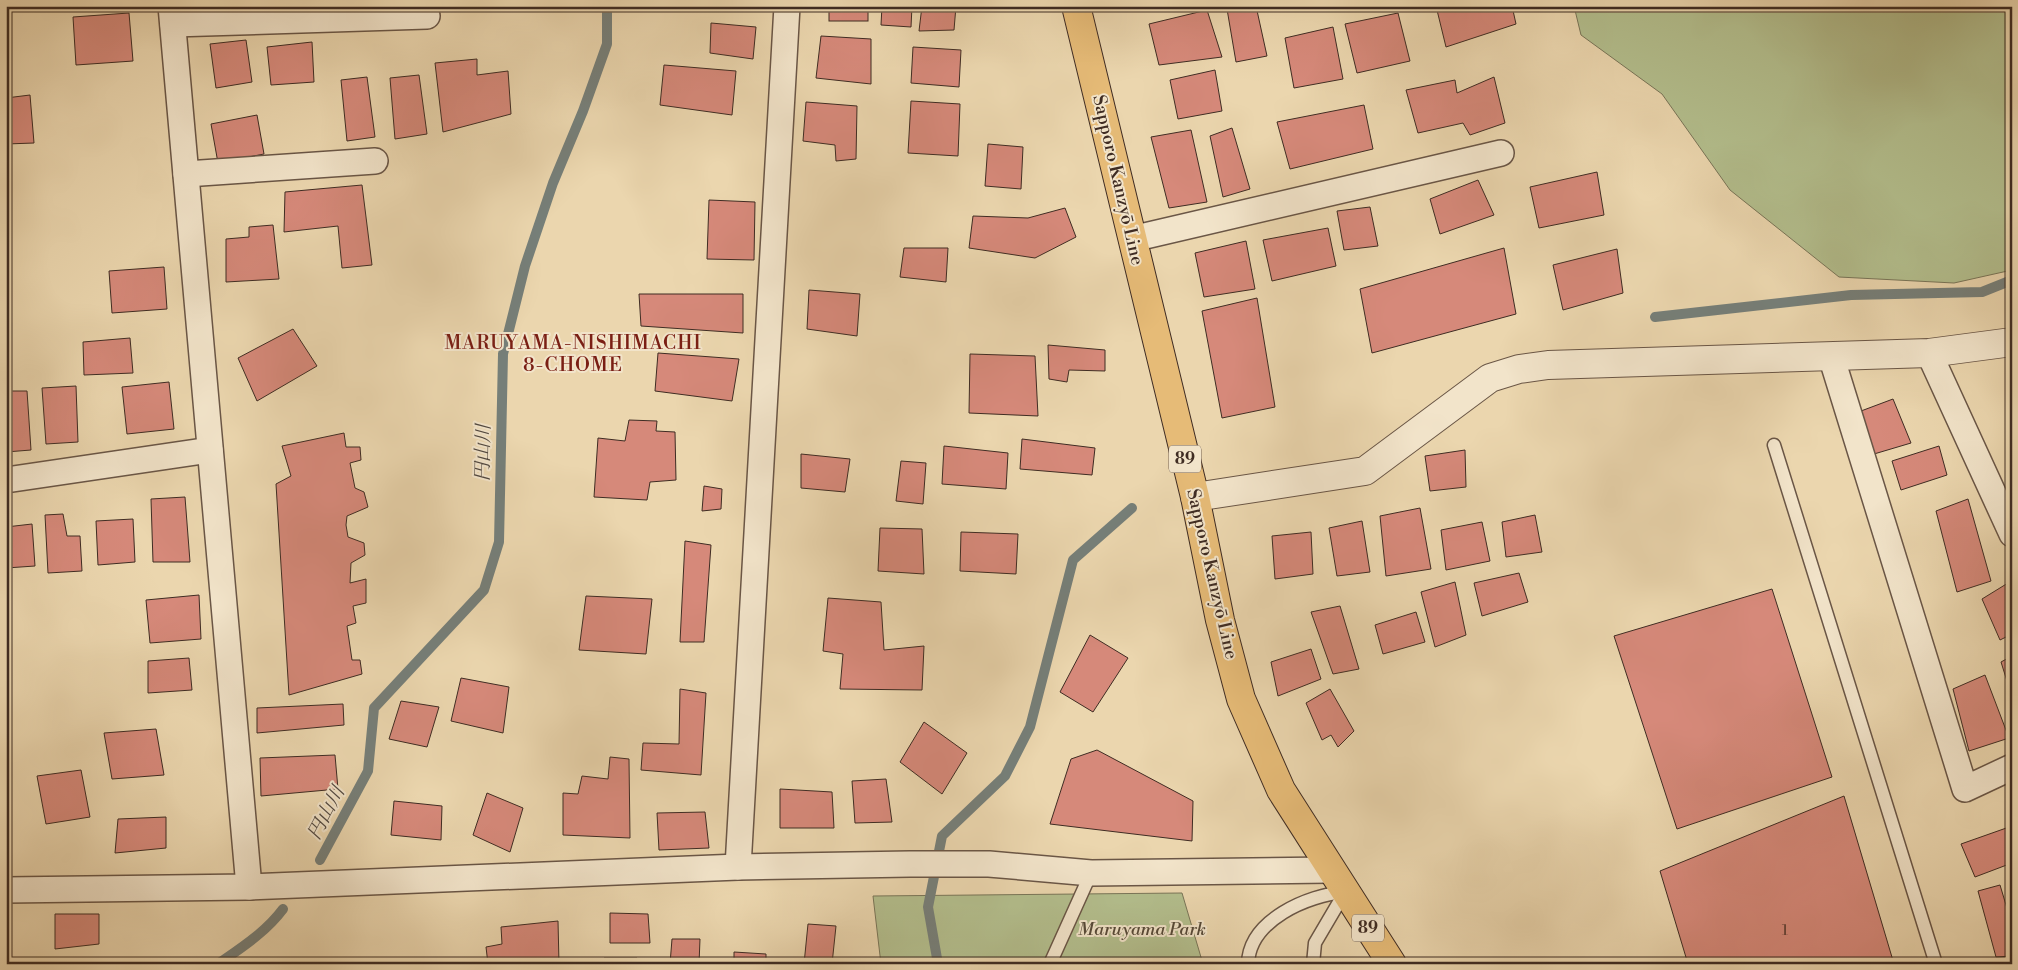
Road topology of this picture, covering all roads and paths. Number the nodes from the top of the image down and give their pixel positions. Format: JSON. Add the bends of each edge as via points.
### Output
{"nodes":[{"id":1,"x":786,"y":6,"type":"edge"},
{"id":2,"x":1076,"y":6,"type":"edge"},
{"id":3,"x":172,"y":15,"type":"edge"},
{"id":4,"x":427,"y":16,"type":"dead end"},
{"id":5,"x":1501,"y":153,"type":"dead end"},
{"id":6,"x":375,"y":161,"type":"dead end"},
{"id":7,"x":186,"y":174,"type":"junction"},
{"id":8,"x":1132,"y":239,"type":"junction"},
{"id":9,"x":2012,"y":342,"type":"edge"},
{"id":10,"x":1929,"y":353,"type":"junction"},
{"id":11,"x":1831,"y":356,"type":"junction"},
{"id":12,"x":1774,"y":445,"type":"dead end"},
{"id":13,"x":210,"y":450,"type":"junction"},
{"id":14,"x":6,"y":480,"type":"edge"},
{"id":15,"x":1195,"y":497,"type":"junction"},
{"id":16,"x":2012,"y":534,"type":"edge"},
{"id":17,"x":2012,"y":767,"type":"edge"},
{"id":18,"x":738,"y":867,"type":"junction"},
{"id":19,"x":1091,"y":873,"type":"junction"},
{"id":20,"x":1338,"y":881,"type":"junction"},
{"id":21,"x":249,"y":887,"type":"junction"},
{"id":22,"x":6,"y":890,"type":"edge"},
{"id":23,"x":1050,"y":964,"type":"edge"},
{"id":24,"x":1248,"y":964,"type":"edge"},
{"id":25,"x":1313,"y":964,"type":"edge"},
{"id":26,"x":1392,"y":964,"type":"edge"},
{"id":27,"x":1936,"y":964,"type":"edge"}],
"edges":[{"from":1,"to":18,"type":"street"},
{"from":2,"to":8,"type":"main road","name":"Sapporo Kanzyō Line","number":"89"},
{"from":3,"to":4,"type":"street"},
{"from":3,"to":7,"type":"street"},
{"from":5,"to":8,"type":"street"},
{"from":6,"to":7,"type":"street"},
{"from":7,"to":13,"type":"street"},
{"from":8,"to":15,"type":"main road","name":"Sapporo Kanzyō Line","number":"89"},
{"from":9,"to":10,"type":"street"},
{"from":10,"to":11,"type":"street"},
{"from":10,"to":16,"type":"street"},
{"from":11,"to":15,"type":"street","via":[[1548,365],[1519,369],[1490,378],[1365,471]]},
{"from":11,"to":17,"type":"street","via":[[1965,789]]},
{"from":12,"to":27,"type":"lane"},
{"from":13,"to":14,"type":"street"},
{"from":13,"to":21,"type":"street"},
{"from":15,"to":20,"type":"main road","name":"Sapporo Kanzyō Line","number":"89","via":[[1220,620],[1241,699],[1281,790]]},
{"from":18,"to":19,"type":"street","via":[[989,864]]},
{"from":18,"to":21,"type":"street"},
{"from":19,"to":20,"type":"street"},
{"from":19,"to":23,"type":"lane"},
{"from":20,"to":24,"type":"lane","via":[[1328,893],[1279,916],[1264,927],[1254,939]]},
{"from":20,"to":25,"type":"lane","via":[[1314,943]]},
{"from":20,"to":26,"type":"main road","name":"Sapporo Kanzyō Line","number":"89"},
{"from":21,"to":22,"type":"street"}]}
